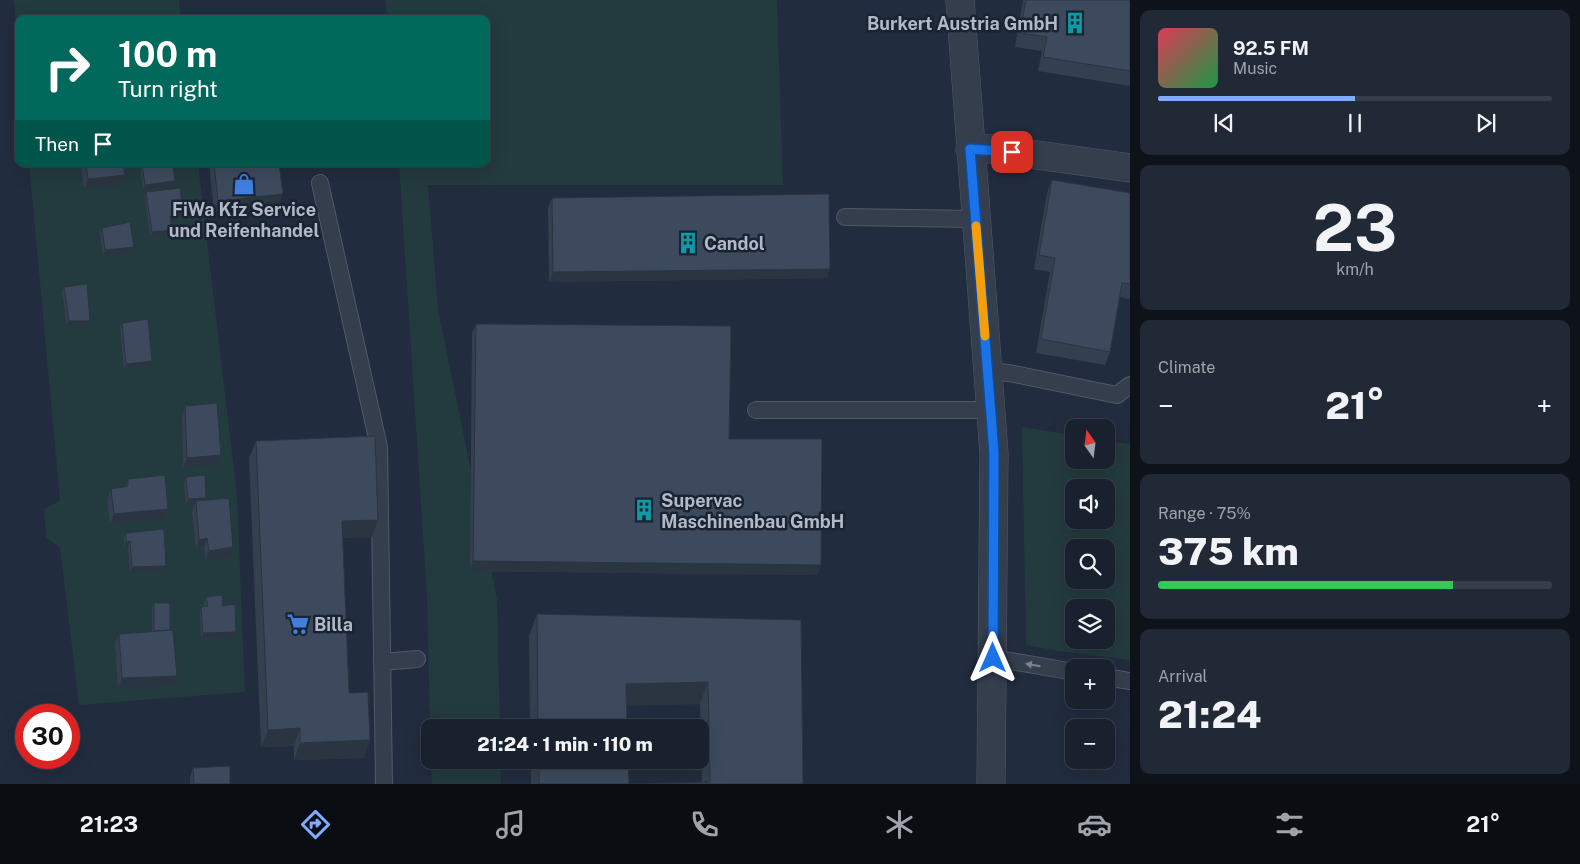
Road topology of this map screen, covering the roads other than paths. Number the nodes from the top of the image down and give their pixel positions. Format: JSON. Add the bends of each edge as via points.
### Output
{"nodes":[{"id":1,"x":960,"y":0,"type":"edge"},
{"id":2,"x":970,"y":149,"type":"junction"},
{"id":3,"x":1130,"y":168,"type":"edge"},
{"id":4,"x":320,"y":183,"type":"dead end"},
{"id":5,"x":845,"y":217,"type":"dead end"},
{"id":6,"x":975,"y":219,"type":"junction"},
{"id":7,"x":987,"y":371,"type":"junction"},
{"id":8,"x":1130,"y":385,"type":"edge"},
{"id":9,"x":756,"y":410,"type":"dead end"},
{"id":10,"x":990,"y":410,"type":"junction"},
{"id":11,"x":993,"y":658,"type":"junction"},
{"id":12,"x":417,"y":659,"type":"dead end"},
{"id":13,"x":382,"y":662,"type":"junction"},
{"id":14,"x":1065,"y":670,"type":"edge"},
{"id":15,"x":1115,"y":678,"type":"edge"},
{"id":16,"x":1130,"y":681,"type":"edge"},
{"id":17,"x":384,"y":784,"type":"edge"},
{"id":18,"x":991,"y":784,"type":"edge"}],
"edges":[{"from":1,"to":2,"type":"street"},
{"from":2,"to":3,"type":"street","via":[[993,149]]},
{"from":2,"to":6,"type":"street"},
{"from":4,"to":13,"type":"lane","via":[[379,447]]},
{"from":5,"to":6,"type":"lane"},
{"from":6,"to":7,"type":"street"},
{"from":7,"to":8,"type":"lane","via":[[1118,395]]},
{"from":7,"to":10,"type":"street"},
{"from":9,"to":10,"type":"lane"},
{"from":10,"to":11,"type":"street","via":[[994,453]]},
{"from":14,"to":11,"type":"lane","one_way":true},
{"from":11,"to":18,"type":"street"},
{"from":12,"to":13,"type":"lane"},
{"from":13,"to":17,"type":"lane"},
{"from":15,"to":16,"type":"lane"}]}
